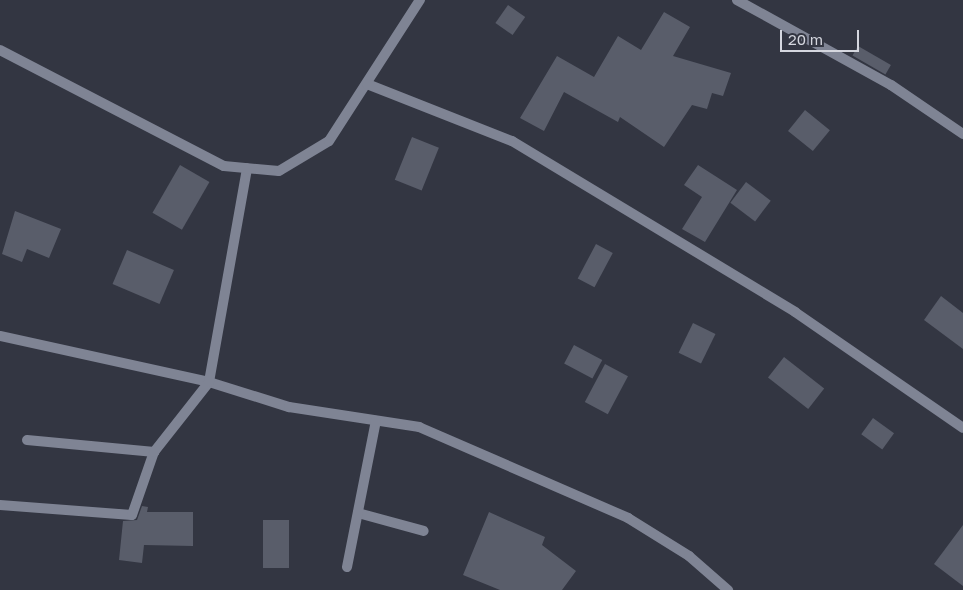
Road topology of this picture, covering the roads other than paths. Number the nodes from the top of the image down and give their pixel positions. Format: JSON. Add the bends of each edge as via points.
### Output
{"nodes":[{"id":1,"x":420,"y":0,"type":"edge"},
{"id":2,"x":737,"y":0,"type":"edge"},
{"id":3,"x":0,"y":50,"type":"edge"},
{"id":4,"x":367,"y":84,"type":"junction"},
{"id":5,"x":963,"y":134,"type":"edge"},
{"id":6,"x":247,"y":168,"type":"junction"},
{"id":7,"x":0,"y":336,"type":"edge"},
{"id":8,"x":208,"y":382,"type":"junction"},
{"id":9,"x":376,"y":421,"type":"junction"},
{"id":10,"x":963,"y":428,"type":"edge"},
{"id":11,"x":27,"y":440,"type":"dead end"},
{"id":12,"x":154,"y":452,"type":"junction"},
{"id":13,"x":0,"y":505,"type":"edge"},
{"id":14,"x":358,"y":514,"type":"junction"},
{"id":15,"x":424,"y":531,"type":"dead end"},
{"id":16,"x":347,"y":567,"type":"dead end"},
{"id":17,"x":728,"y":590,"type":"edge"}],
"edges":[{"from":1,"to":4,"type":"street"},
{"from":2,"to":5,"type":"street","via":[[891,85]]},
{"from":3,"to":6,"type":"street","via":[[224,166]]},
{"from":4,"to":6,"type":"street","via":[[329,141],[278,171]]},
{"from":4,"to":10,"type":"street","via":[[512,141],[795,312]]},
{"from":6,"to":8,"type":"street"},
{"from":7,"to":8,"type":"street"},
{"from":8,"to":9,"type":"street","via":[[290,407]]},
{"from":8,"to":12,"type":"street"},
{"from":9,"to":14,"type":"street"},
{"from":9,"to":17,"type":"street","via":[[419,428],[628,518],[689,556]]},
{"from":11,"to":12,"type":"street"},
{"from":12,"to":13,"type":"street","via":[[132,515]]},
{"from":14,"to":15,"type":"street"},
{"from":14,"to":16,"type":"street"}]}
